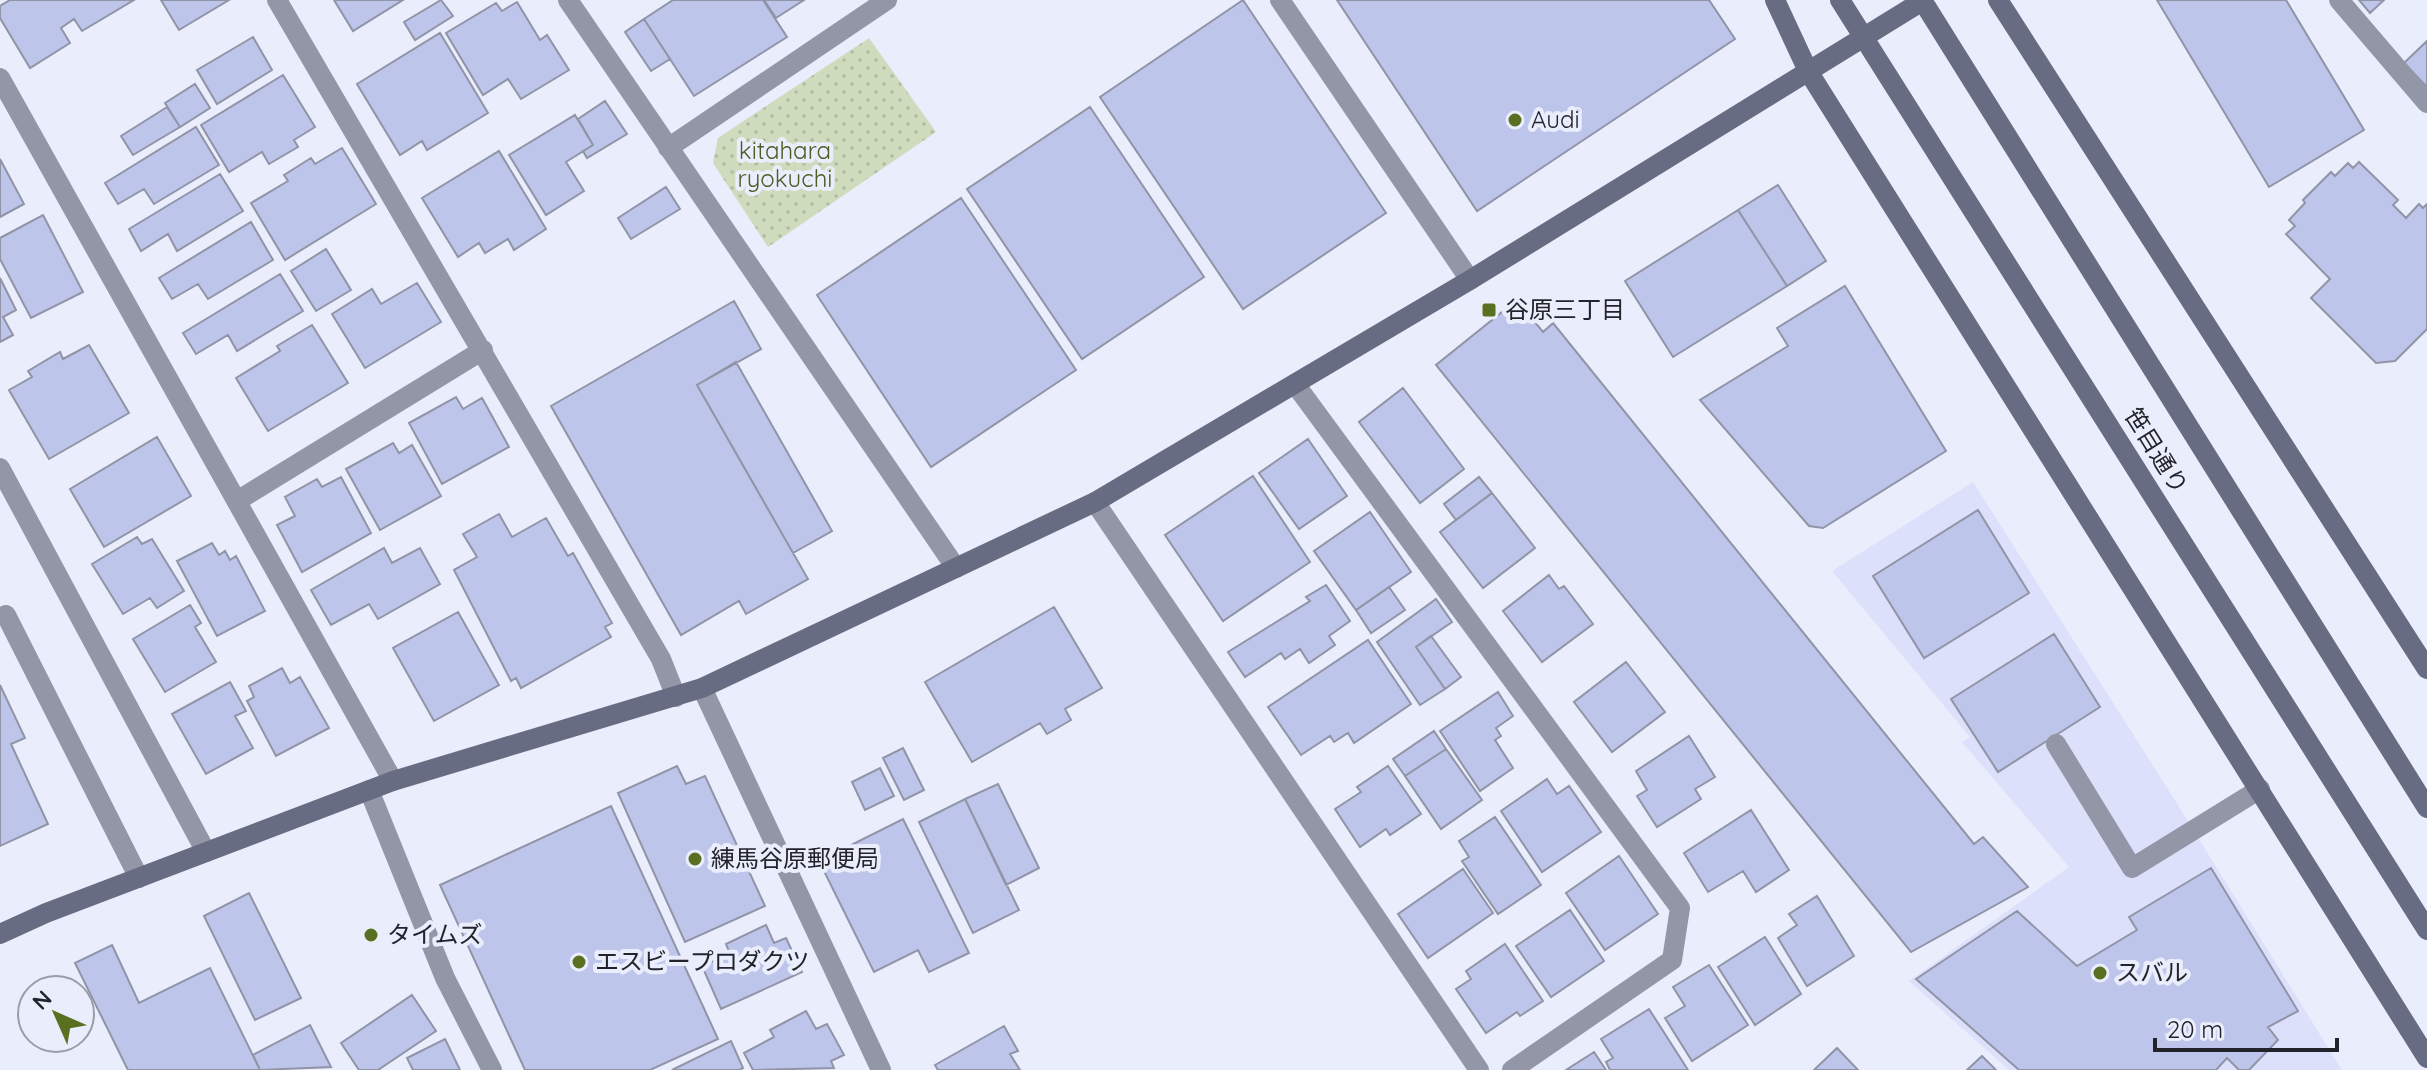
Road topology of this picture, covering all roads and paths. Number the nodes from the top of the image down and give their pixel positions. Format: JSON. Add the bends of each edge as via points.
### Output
{"nodes":[{"id":1,"x":277,"y":0,"type":"edge"},
{"id":2,"x":568,"y":0,"type":"edge"},
{"id":3,"x":887,"y":0,"type":"edge"},
{"id":4,"x":1280,"y":0,"type":"edge"},
{"id":5,"x":1775,"y":0,"type":"edge"},
{"id":6,"x":1840,"y":0,"type":"edge"},
{"id":7,"x":1923,"y":0,"type":"edge"},
{"id":8,"x":1998,"y":0,"type":"edge"},
{"id":9,"x":2339,"y":0,"type":"edge"},
{"id":10,"x":1865,"y":37,"type":"junction"},
{"id":11,"x":1808,"y":71,"type":"junction"},
{"id":12,"x":0,"y":78,"type":"edge"},
{"id":13,"x":2427,"y":103,"type":"edge"},
{"id":14,"x":668,"y":148,"type":"junction"},
{"id":15,"x":1470,"y":280,"type":"junction"},
{"id":16,"x":483,"y":350,"type":"junction"},
{"id":17,"x":1295,"y":384,"type":"junction"},
{"id":18,"x":0,"y":468,"type":"edge"},
{"id":19,"x":237,"y":501,"type":"junction"},
{"id":20,"x":1095,"y":502,"type":"junction"},
{"id":21,"x":956,"y":568,"type":"junction"},
{"id":22,"x":6,"y":615,"type":"dead end"},
{"id":23,"x":2427,"y":669,"type":"edge"},
{"id":24,"x":702,"y":688,"type":"junction"},
{"id":25,"x":676,"y":697,"type":"junction"},
{"id":26,"x":2056,"y":744,"type":"dead end"},
{"id":27,"x":393,"y":781,"type":"junction"},
{"id":28,"x":2260,"y":789,"type":"junction"},
{"id":29,"x":369,"y":790,"type":"junction"},
{"id":30,"x":2427,"y":808,"type":"edge"},
{"id":31,"x":206,"y":852,"type":"junction"},
{"id":32,"x":139,"y":878,"type":"junction"},
{"id":33,"x":2427,"y":930,"type":"edge"},
{"id":34,"x":0,"y":934,"type":"edge"},
{"id":35,"x":2427,"y":1058,"type":"edge"},
{"id":36,"x":492,"y":1070,"type":"edge"},
{"id":37,"x":881,"y":1070,"type":"edge"},
{"id":38,"x":1479,"y":1070,"type":"edge"},
{"id":39,"x":1512,"y":1070,"type":"edge"}],
"edges":[{"from":1,"to":16,"type":"street"},
{"from":2,"to":14,"type":"street"},
{"from":3,"to":14,"type":"street"},
{"from":4,"to":15,"type":"street"},
{"from":5,"to":11,"type":"main road"},
{"from":6,"to":10,"type":"main road","name":"笹目通り"},
{"from":7,"to":10,"type":"main road"},
{"from":7,"to":30,"type":"main road","name":"笹目通り"},
{"from":8,"to":23,"type":"main road"},
{"from":9,"to":13,"type":"street"},
{"from":10,"to":11,"type":"main road"},
{"from":10,"to":33,"type":"main road","name":"笹目通り"},
{"from":11,"to":15,"type":"main road"},
{"from":11,"to":28,"type":"main road"},
{"from":12,"to":19,"type":"street"},
{"from":14,"to":21,"type":"street"},
{"from":15,"to":17,"type":"main road"},
{"from":16,"to":19,"type":"street"},
{"from":16,"to":25,"type":"street","via":[[661,659]]},
{"from":17,"to":20,"type":"main road"},
{"from":17,"to":39,"type":"street","via":[[1680,908],[1672,960]]},
{"from":18,"to":31,"type":"street"},
{"from":19,"to":27,"type":"street"},
{"from":20,"to":21,"type":"main road"},
{"from":20,"to":38,"type":"street"},
{"from":21,"to":24,"type":"main road"},
{"from":22,"to":32,"type":"street"},
{"from":24,"to":25,"type":"main road"},
{"from":24,"to":37,"type":"street"},
{"from":25,"to":27,"type":"main road"},
{"from":26,"to":28,"type":"street","via":[[2132,868]]},
{"from":27,"to":29,"type":"main road"},
{"from":28,"to":35,"type":"main road"},
{"from":29,"to":31,"type":"main road"},
{"from":29,"to":36,"type":"street","via":[[445,978]]},
{"from":31,"to":32,"type":"main road"},
{"from":32,"to":34,"type":"main road"}]}
